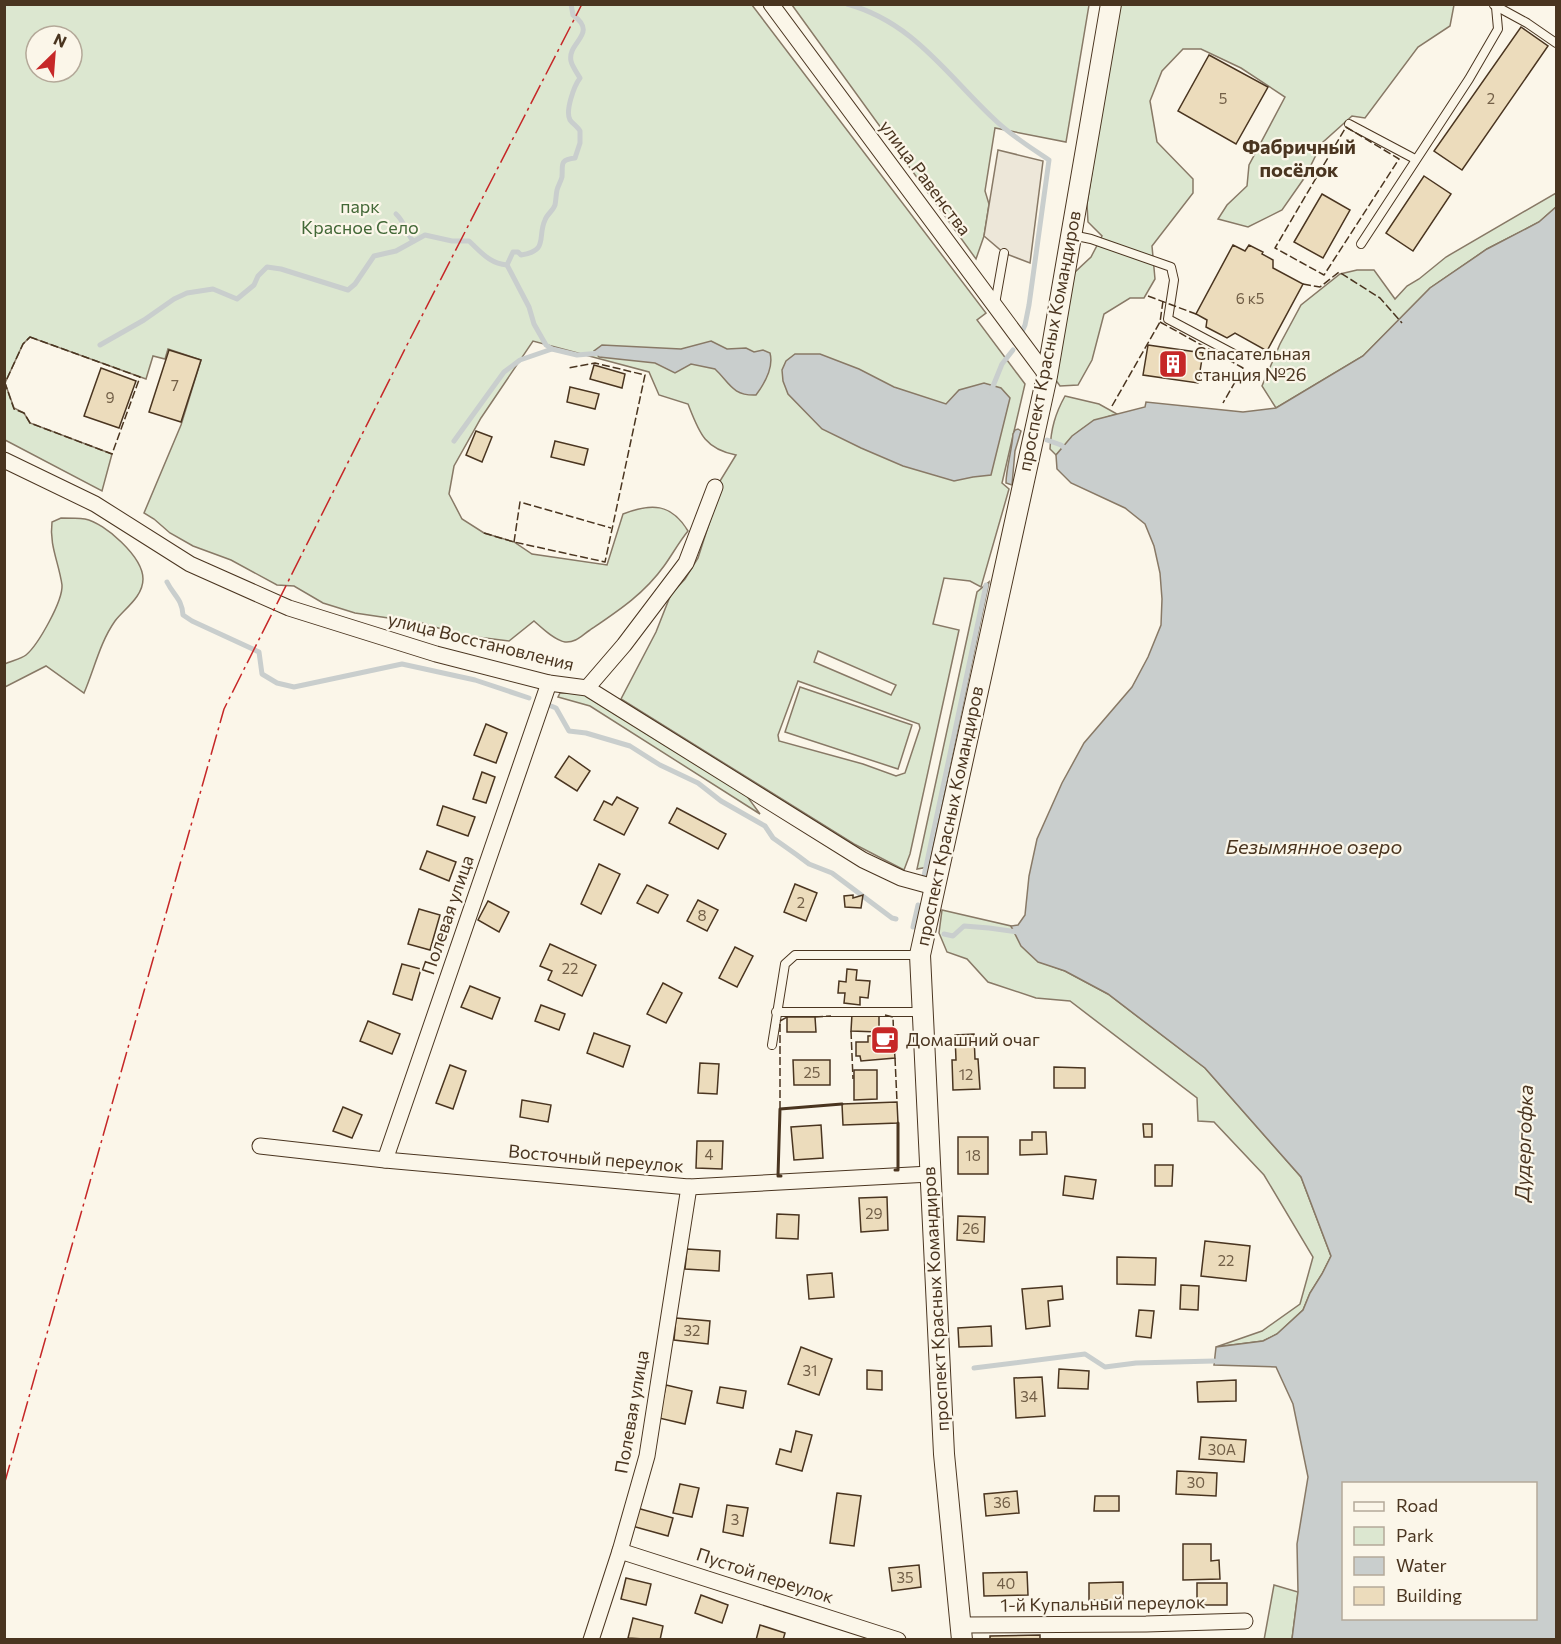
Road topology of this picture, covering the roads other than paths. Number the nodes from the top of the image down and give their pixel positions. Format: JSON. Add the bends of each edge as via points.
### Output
{"nodes":[{"id":1,"x":771,"y":4,"type":"edge"},
{"id":2,"x":1111,"y":4,"type":"edge"},
{"id":3,"x":1496,"y":5,"type":"edge"},
{"id":4,"x":1557,"y":43,"type":"edge"},
{"id":5,"x":1349,"y":124,"type":"dead end"},
{"id":6,"x":1415,"y":159,"type":"junction"},
{"id":7,"x":1071,"y":235,"type":"junction"},
{"id":8,"x":1361,"y":244,"type":"dead end"},
{"id":9,"x":1004,"y":253,"type":"dead end"},
{"id":10,"x":995,"y":305,"type":"junction"},
{"id":11,"x":1234,"y":354,"type":"dead end"},
{"id":12,"x":1047,"y":375,"type":"junction"},
{"id":13,"x":4,"y":460,"type":"edge"},
{"id":14,"x":715,"y":487,"type":"dead end"},
{"id":15,"x":549,"y":683,"type":"junction"},
{"id":16,"x":587,"y":688,"type":"junction"},
{"id":17,"x":934,"y":887,"type":"junction"},
{"id":18,"x":920,"y":955,"type":"junction"},
{"id":19,"x":776,"y":1012,"type":"junction"},
{"id":20,"x":923,"y":1012,"type":"junction"},
{"id":21,"x":772,"y":1045,"type":"dead end"},
{"id":22,"x":260,"y":1146,"type":"dead end"},
{"id":23,"x":385,"y":1160,"type":"junction"},
{"id":24,"x":930,"y":1174,"type":"junction"},
{"id":25,"x":689,"y":1186,"type":"junction"},
{"id":26,"x":620,"y":1551,"type":"junction"},
{"id":27,"x":1245,"y":1621,"type":"dead end"},
{"id":28,"x":961,"y":1632,"type":"edge"},
{"id":29,"x":591,"y":1640,"type":"edge"},
{"id":30,"x":898,"y":1640,"type":"edge"}],
"edges":[{"from":1,"to":10,"type":"street","name":"улица Равенства"},
{"from":2,"to":7,"type":"street","name":"проспект Красных Командиров"},
{"from":3,"to":4,"type":"lane"},
{"from":3,"to":6,"type":"lane","via":[[1498,29]]},
{"from":5,"to":6,"type":"lane"},
{"from":6,"to":8,"type":"lane"},
{"from":7,"to":11,"type":"lane","via":[[1171,267],[1174,280],[1168,319]]},
{"from":7,"to":12,"type":"street","name":"проспект Красных Командиров"},
{"from":9,"to":10,"type":"lane"},
{"from":10,"to":12,"type":"street","name":"улица Равенства"},
{"from":12,"to":17,"type":"street","name":"проспект Красных Командиров"},
{"from":13,"to":15,"type":"street","name":"улица Восстановления","via":[[95,504],[190,564],[289,608],[436,654]]},
{"from":14,"to":16,"type":"street","via":[[686,563]]},
{"from":15,"to":16,"type":"street","name":"улица Восстановления"},
{"from":15,"to":23,"type":"street","name":"Полевая улица"},
{"from":16,"to":17,"type":"street","name":"улица Восстановления","via":[[863,860],[901,878]]},
{"from":17,"to":18,"type":"street","name":"проспект Красных Командиров"},
{"from":18,"to":19,"type":"lane","via":[[795,955],[785,964]]},
{"from":18,"to":20,"type":"street","name":"проспект Красных Командиров"},
{"from":19,"to":20,"type":"lane"},
{"from":19,"to":21,"type":"lane"},
{"from":20,"to":24,"type":"street","name":"проспект Красных Командиров"},
{"from":22,"to":23,"type":"street","name":"Восточный переулок"},
{"from":23,"to":25,"type":"street","name":"Восточный переулок"},
{"from":24,"to":25,"type":"street","name":"Восточный переулок"},
{"from":24,"to":28,"type":"street","name":"проспект Красных Командиров","via":[[944,1454]]},
{"from":25,"to":26,"type":"street","name":"Полевая улица","via":[[647,1456]]},
{"from":26,"to":29,"type":"street","name":"Полевая улица"},
{"from":26,"to":30,"type":"street","name":"Пустой переулок"},
{"from":27,"to":28,"type":"street","name":"1-й Купальный переулок"}]}
